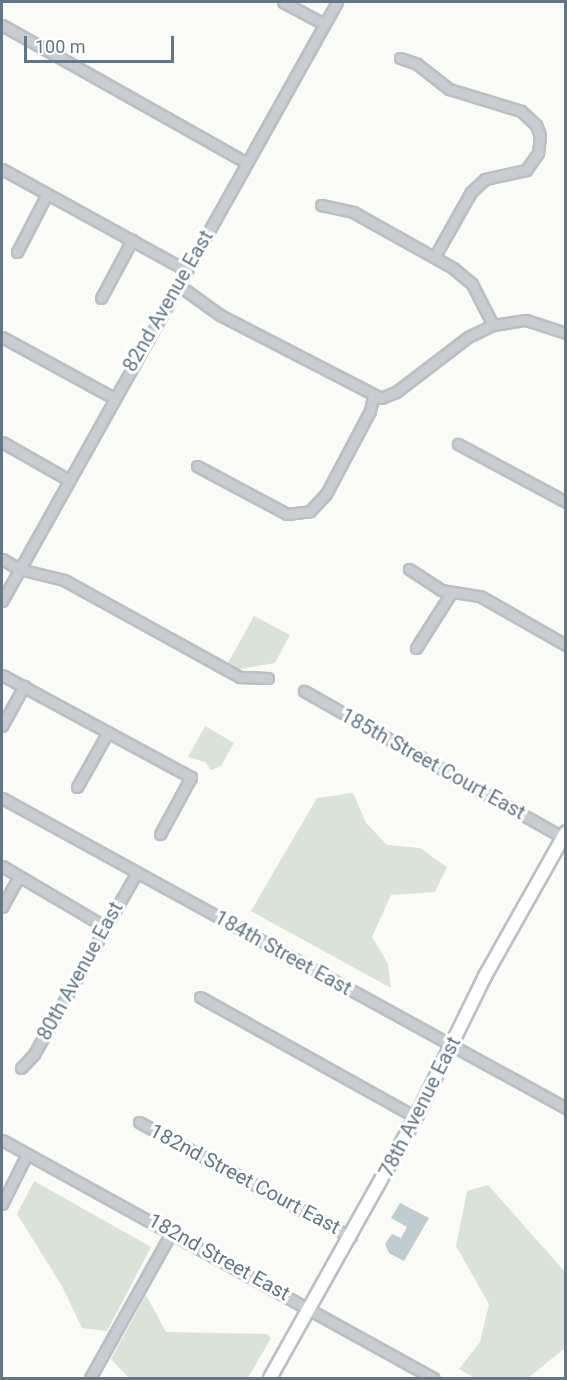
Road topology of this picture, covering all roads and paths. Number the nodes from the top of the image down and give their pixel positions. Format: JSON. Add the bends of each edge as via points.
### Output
{"nodes":[{"id":1,"x":283,"y":2,"type":"edge"},
{"id":2,"x":337,"y":2,"type":"edge"},
{"id":3,"x":324,"y":24,"type":"junction"},
{"id":4,"x":2,"y":25,"type":"edge"},
{"id":5,"x":400,"y":58,"type":"dead end"},
{"id":6,"x":246,"y":163,"type":"junction"},
{"id":7,"x":2,"y":169,"type":"edge"},
{"id":8,"x":48,"y":194,"type":"junction"},
{"id":9,"x":321,"y":205,"type":"dead end"},
{"id":10,"x":132,"y":240,"type":"junction"},
{"id":11,"x":17,"y":252,"type":"dead end"},
{"id":12,"x":435,"y":256,"type":"junction"},
{"id":13,"x":186,"y":270,"type":"junction"},
{"id":14,"x":177,"y":284,"type":"junction"},
{"id":15,"x":101,"y":298,"type":"dead end"},
{"id":16,"x":493,"y":325,"type":"junction"},
{"id":17,"x":566,"y":333,"type":"edge"},
{"id":18,"x":2,"y":337,"type":"edge"},
{"id":19,"x":373,"y":397,"type":"junction"},
{"id":20,"x":114,"y":398,"type":"junction"},
{"id":21,"x":2,"y":442,"type":"edge"},
{"id":22,"x":458,"y":444,"type":"dead end"},
{"id":23,"x":197,"y":466,"type":"dead end"},
{"id":24,"x":69,"y":480,"type":"junction"},
{"id":25,"x":566,"y":502,"type":"edge"},
{"id":26,"x":2,"y":559,"type":"edge"},
{"id":27,"x":19,"y":569,"type":"junction"},
{"id":28,"x":409,"y":569,"type":"dead end"},
{"id":29,"x":451,"y":593,"type":"junction"},
{"id":30,"x":2,"y":601,"type":"edge"},
{"id":31,"x":566,"y":645,"type":"edge"},
{"id":32,"x":416,"y":648,"type":"dead end"},
{"id":33,"x":2,"y":675,"type":"edge"},
{"id":34,"x":268,"y":678,"type":"dead end"},
{"id":35,"x":24,"y":686,"type":"junction"},
{"id":36,"x":304,"y":691,"type":"dead end"},
{"id":37,"x":2,"y":726,"type":"edge"},
{"id":38,"x":108,"y":732,"type":"junction"},
{"id":39,"x":77,"y":787,"type":"dead end"},
{"id":40,"x":2,"y":798,"type":"edge"},
{"id":41,"x":160,"y":834,"type":"dead end"},
{"id":42,"x":565,"y":836,"type":"edge"},
{"id":43,"x":2,"y":866,"type":"edge"},
{"id":44,"x":137,"y":872,"type":"junction"},
{"id":45,"x":19,"y":876,"type":"junction"},
{"id":46,"x":2,"y":907,"type":"edge"},
{"id":47,"x":104,"y":926,"type":"junction"},
{"id":48,"x":200,"y":997,"type":"dead end"},
{"id":49,"x":452,"y":1046,"type":"junction"},
{"id":50,"x":21,"y":1068,"type":"dead end"},
{"id":51,"x":566,"y":1107,"type":"edge"},
{"id":52,"x":416,"y":1117,"type":"junction"},
{"id":53,"x":140,"y":1122,"type":"dead end"},
{"id":54,"x":2,"y":1140,"type":"edge"},
{"id":55,"x":27,"y":1154,"type":"junction"},
{"id":56,"x":2,"y":1204,"type":"edge"},
{"id":57,"x":172,"y":1232,"type":"junction"},
{"id":58,"x":351,"y":1237,"type":"junction"},
{"id":59,"x":311,"y":1307,"type":"junction"},
{"id":60,"x":90,"y":1378,"type":"edge"},
{"id":61,"x":270,"y":1378,"type":"edge"},
{"id":62,"x":435,"y":1378,"type":"edge"}],
"edges":[{"from":1,"to":3,"type":"street"},
{"from":2,"to":3,"type":"street","name":"82nd Avenue East"},
{"from":3,"to":6,"type":"street","name":"82nd Avenue East"},
{"from":4,"to":6,"type":"street"},
{"from":5,"to":12,"type":"street","via":[[417,63],[449,89],[521,111],[536,125],[540,135],[538,153],[526,170],[485,179],[471,192]]},
{"from":6,"to":13,"type":"street","name":"82nd Avenue East"},
{"from":7,"to":8,"type":"street"},
{"from":8,"to":10,"type":"street"},
{"from":8,"to":11,"type":"street"},
{"from":9,"to":12,"type":"street","via":[[353,212]]},
{"from":10,"to":13,"type":"street"},
{"from":10,"to":15,"type":"street"},
{"from":12,"to":16,"type":"street","via":[[472,284]]},
{"from":13,"to":14,"type":"street","name":"82nd Avenue East"},
{"from":14,"to":19,"type":"street","via":[[220,315]]},
{"from":14,"to":20,"type":"street","name":"82nd Avenue East"},
{"from":16,"to":17,"type":"street","via":[[526,320]]},
{"from":16,"to":19,"type":"street","via":[[468,337],[396,392]]},
{"from":18,"to":20,"type":"street"},
{"from":19,"to":23,"type":"street","via":[[370,411],[326,494],[304,514],[287,514]]},
{"from":20,"to":24,"type":"street","name":"82nd Avenue East"},
{"from":21,"to":24,"type":"street"},
{"from":22,"to":25,"type":"street"},
{"from":24,"to":27,"type":"street","name":"82nd Avenue East"},
{"from":26,"to":27,"type":"street"},
{"from":27,"to":30,"type":"street","name":"82nd Avenue East"},
{"from":27,"to":34,"type":"street","via":[[64,580],[240,677]]},
{"from":28,"to":29,"type":"street"},
{"from":29,"to":31,"type":"street","via":[[480,596]]},
{"from":29,"to":32,"type":"street"},
{"from":33,"to":35,"type":"street"},
{"from":35,"to":37,"type":"street"},
{"from":35,"to":38,"type":"street"},
{"from":36,"to":42,"type":"street","name":"185th Street Court East"},
{"from":38,"to":39,"type":"street"},
{"from":38,"to":41,"type":"street","via":[[191,777]]},
{"from":40,"to":44,"type":"street","name":"184th Street East"},
{"from":42,"to":49,"type":"street","name":"78th Avenue East","via":[[485,976]]},
{"from":43,"to":45,"type":"street"},
{"from":44,"to":47,"type":"street","name":"80th Avenue East"},
{"from":44,"to":49,"type":"street","name":"184th Street East"},
{"from":45,"to":46,"type":"street"},
{"from":45,"to":47,"type":"street"},
{"from":47,"to":50,"type":"street","name":"80th Avenue East","via":[[34,1054]]},
{"from":48,"to":52,"type":"street"},
{"from":49,"to":51,"type":"street","name":"184th Street East"},
{"from":49,"to":52,"type":"street","name":"78th Avenue East"},
{"from":52,"to":58,"type":"street","name":"78th Avenue East"},
{"from":53,"to":58,"type":"street","name":"182nd Street Court East"},
{"from":54,"to":55,"type":"street","name":"182nd Street East"},
{"from":55,"to":56,"type":"street"},
{"from":55,"to":57,"type":"street","name":"182nd Street East"},
{"from":57,"to":59,"type":"street","name":"182nd Street East"},
{"from":57,"to":60,"type":"street"},
{"from":58,"to":59,"type":"street","name":"78th Avenue East"},
{"from":59,"to":61,"type":"street","name":"78th Avenue East"},
{"from":59,"to":62,"type":"street","name":"182nd Street East"}]}
